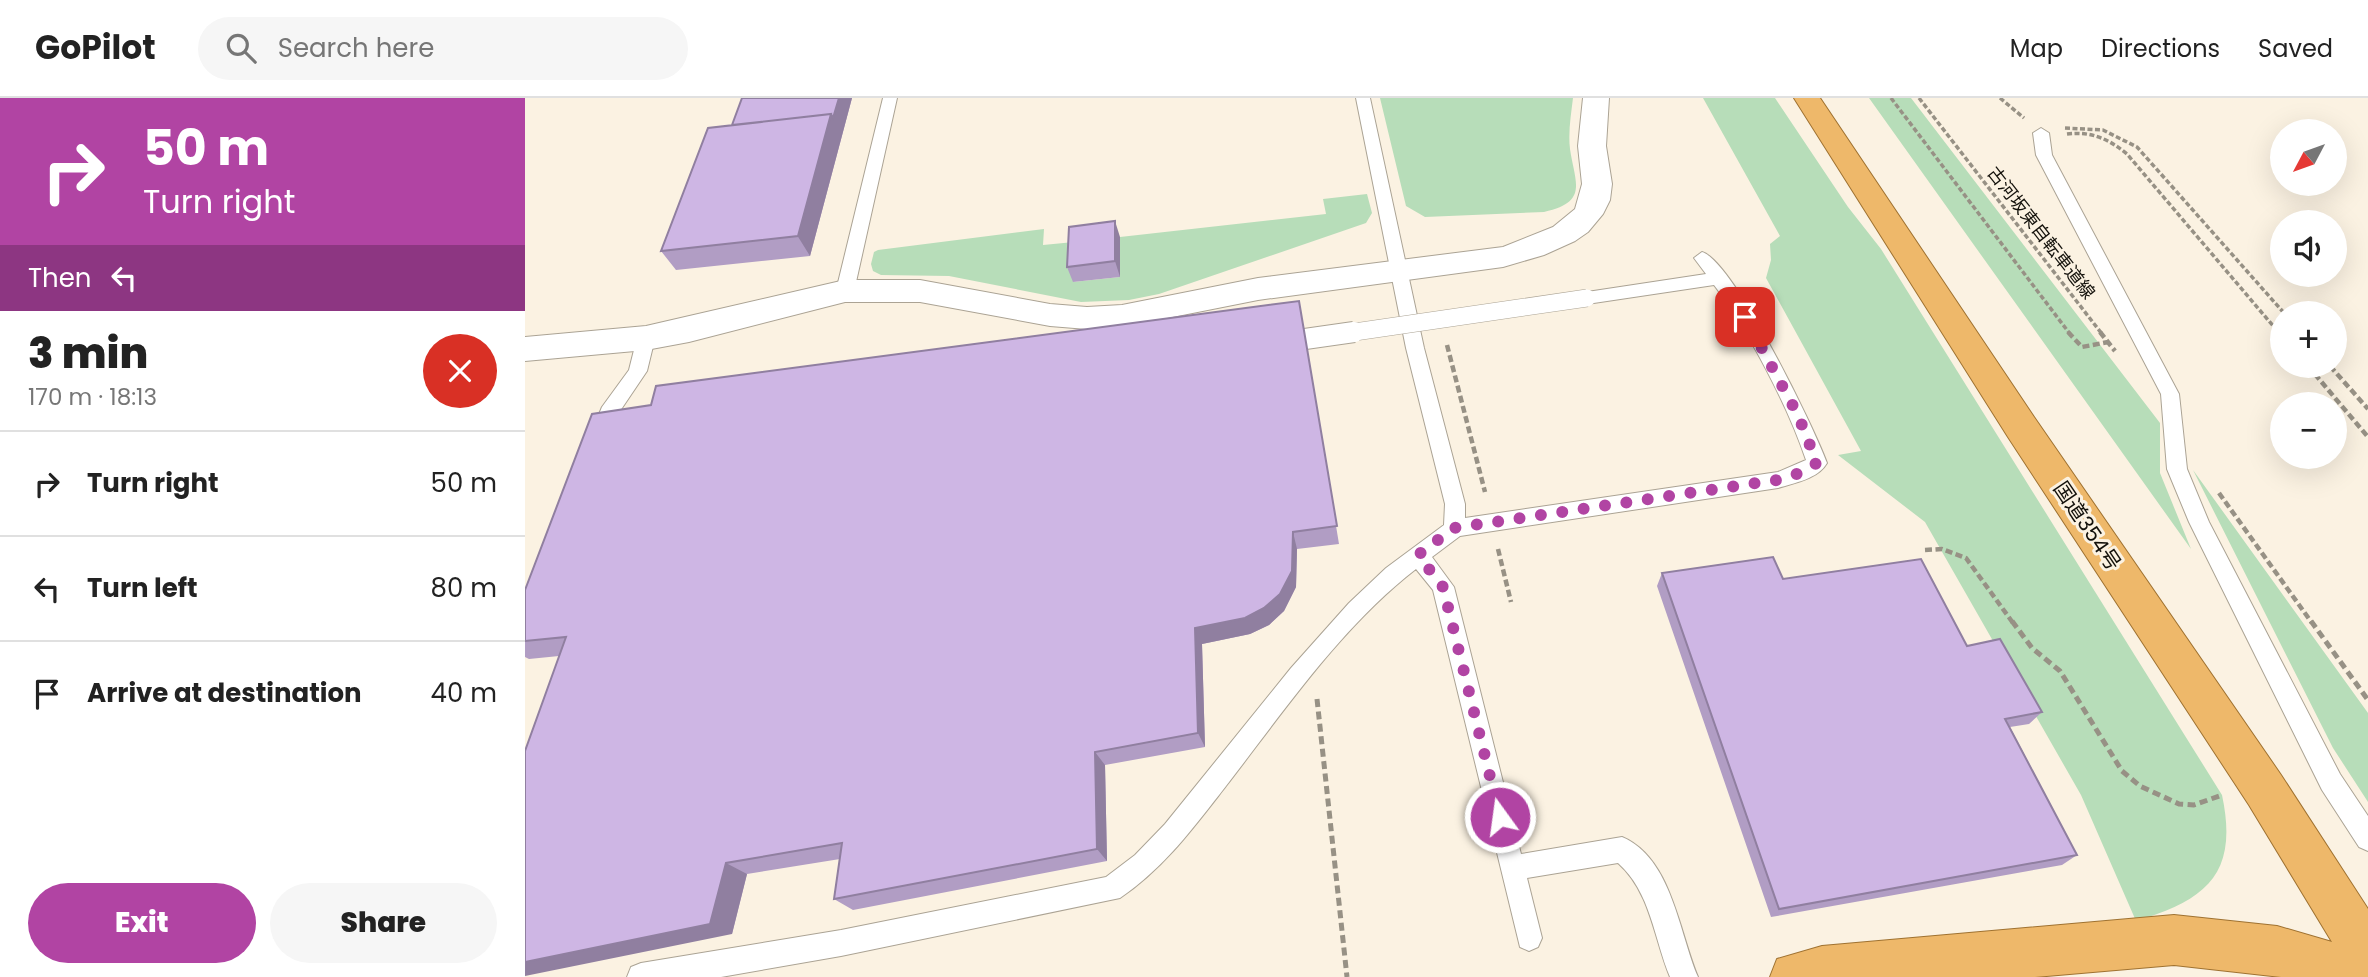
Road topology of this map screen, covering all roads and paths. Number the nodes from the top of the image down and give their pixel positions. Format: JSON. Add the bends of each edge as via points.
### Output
{"nodes":[{"id":1,"x":890,"y":98,"type":"edge"},
{"id":2,"x":1363,"y":98,"type":"edge"},
{"id":3,"x":1596,"y":98,"type":"edge"},
{"id":4,"x":1807,"y":98,"type":"edge"},
{"id":5,"x":1891,"y":98,"type":"edge"},
{"id":6,"x":1919,"y":98,"type":"edge"},
{"id":7,"x":2000,"y":98,"type":"edge"},
{"id":8,"x":2041,"y":133,"type":"junction"},
{"id":9,"x":2060,"y":137,"type":"dead end"},
{"id":10,"x":1702,"y":258,"type":"dead end"},
{"id":11,"x":1398,"y":270,"type":"junction"},
{"id":12,"x":1720,"y":278,"type":"junction"},
{"id":13,"x":845,"y":291,"type":"junction"},
{"id":14,"x":2273,"y":301,"type":"edge"},
{"id":15,"x":2270,"y":322,"type":"edge"},
{"id":16,"x":1445,"y":336,"type":"dead end"},
{"id":17,"x":646,"y":338,"type":"junction"},
{"id":18,"x":1305,"y":339,"type":"edge"},
{"id":19,"x":2108,"y":342,"type":"junction"},
{"id":20,"x":525,"y":349,"type":"edge"},
{"id":21,"x":2116,"y":353,"type":"dead end"},
{"id":22,"x":2318,"y":378,"type":"edge"},
{"id":23,"x":2341,"y":378,"type":"edge"},
{"id":24,"x":2368,"y":409,"type":"edge"},
{"id":25,"x":2368,"y":437,"type":"edge"},
{"id":26,"x":595,"y":450,"type":"edge"},
{"id":27,"x":2218,"y":490,"type":"dead end"},
{"id":28,"x":1486,"y":497,"type":"dead end"},
{"id":29,"x":1454,"y":528,"type":"junction"},
{"id":30,"x":1496,"y":541,"type":"dead end"},
{"id":31,"x":1925,"y":550,"type":"dead end"},
{"id":32,"x":1418,"y":555,"type":"junction"},
{"id":33,"x":1511,"y":602,"type":"dead end"},
{"id":34,"x":1317,"y":699,"type":"dead end"},
{"id":35,"x":2368,"y":700,"type":"edge"},
{"id":36,"x":2222,"y":795,"type":"dead end"},
{"id":37,"x":2368,"y":838,"type":"edge"},
{"id":38,"x":1512,"y":868,"type":"junction"},
{"id":39,"x":1529,"y":939,"type":"dead end"},
{"id":40,"x":2368,"y":954,"type":"edge"},
{"id":41,"x":641,"y":977,"type":"edge"},
{"id":42,"x":1346,"y":977,"type":"edge"},
{"id":43,"x":1684,"y":977,"type":"edge"},
{"id":44,"x":1795,"y":977,"type":"edge"},
{"id":45,"x":2368,"y":977,"type":"edge"}],
"edges":[{"from":1,"to":13,"type":"lane"},
{"from":2,"to":11,"type":"lane"},
{"from":3,"to":11,"type":"street","via":[[1592,148],[1596,199],[1581,222],[1529,251]]},
{"from":4,"to":40,"type":"highway","name":"国道354号","via":[[2265,790]]},
{"from":5,"to":19,"type":"path","via":[[2082,347]]},
{"from":6,"to":19,"type":"path","name":"古河坂東自転車道線"},
{"from":7,"to":8,"type":"path"},
{"from":8,"to":14,"type":"path","via":[[2090,125],[2129,141]]},
{"from":8,"to":37,"type":"lane","via":[[2043,155],[2170,394],[2177,468],[2199,522],[2331,782]]},
{"from":9,"to":15,"type":"path","via":[[2093,134],[2127,154]]},
{"from":10,"to":12,"type":"lane"},
{"from":11,"to":13,"type":"street","via":[[1087,318],[1003,308],[920,291]]},
{"from":11,"to":29,"type":"lane","via":[[1455,504]]},
{"from":12,"to":18,"type":"lane","bridge":true},
{"from":12,"to":29,"type":"lane","via":[[1798,415],[1817,463],[1777,480]]},
{"from":13,"to":17,"type":"street"},
{"from":16,"to":28,"type":"path"},
{"from":17,"to":20,"type":"street"},
{"from":17,"to":26,"type":"lane","via":[[638,371],[609,412]]},
{"from":19,"to":21,"type":"path","name":"古河坂東自転車道線"},
{"from":22,"to":25,"type":"path"},
{"from":23,"to":24,"type":"path"},
{"from":27,"to":35,"type":"path"},
{"from":29,"to":32,"type":"lane"},
{"from":30,"to":33,"type":"path"},
{"from":31,"to":36,"type":"path","via":[[1942,549],[1965,558],[2032,648],[2060,671],[2122,771],[2140,786],[2179,804],[2194,805]]},
{"from":32,"to":38,"type":"lane","via":[[1443,587]]},
{"from":32,"to":41,"type":"lane","via":[[1375,591],[1294,680],[1156,853],[1111,889]]},
{"from":34,"to":42,"type":"path"},
{"from":38,"to":39,"type":"lane"},
{"from":38,"to":43,"type":"lane","via":[[1622,850],[1649,876]]},
{"from":44,"to":45,"type":"highway","via":[[1848,968],[2174,940],[2277,951]]}]}
